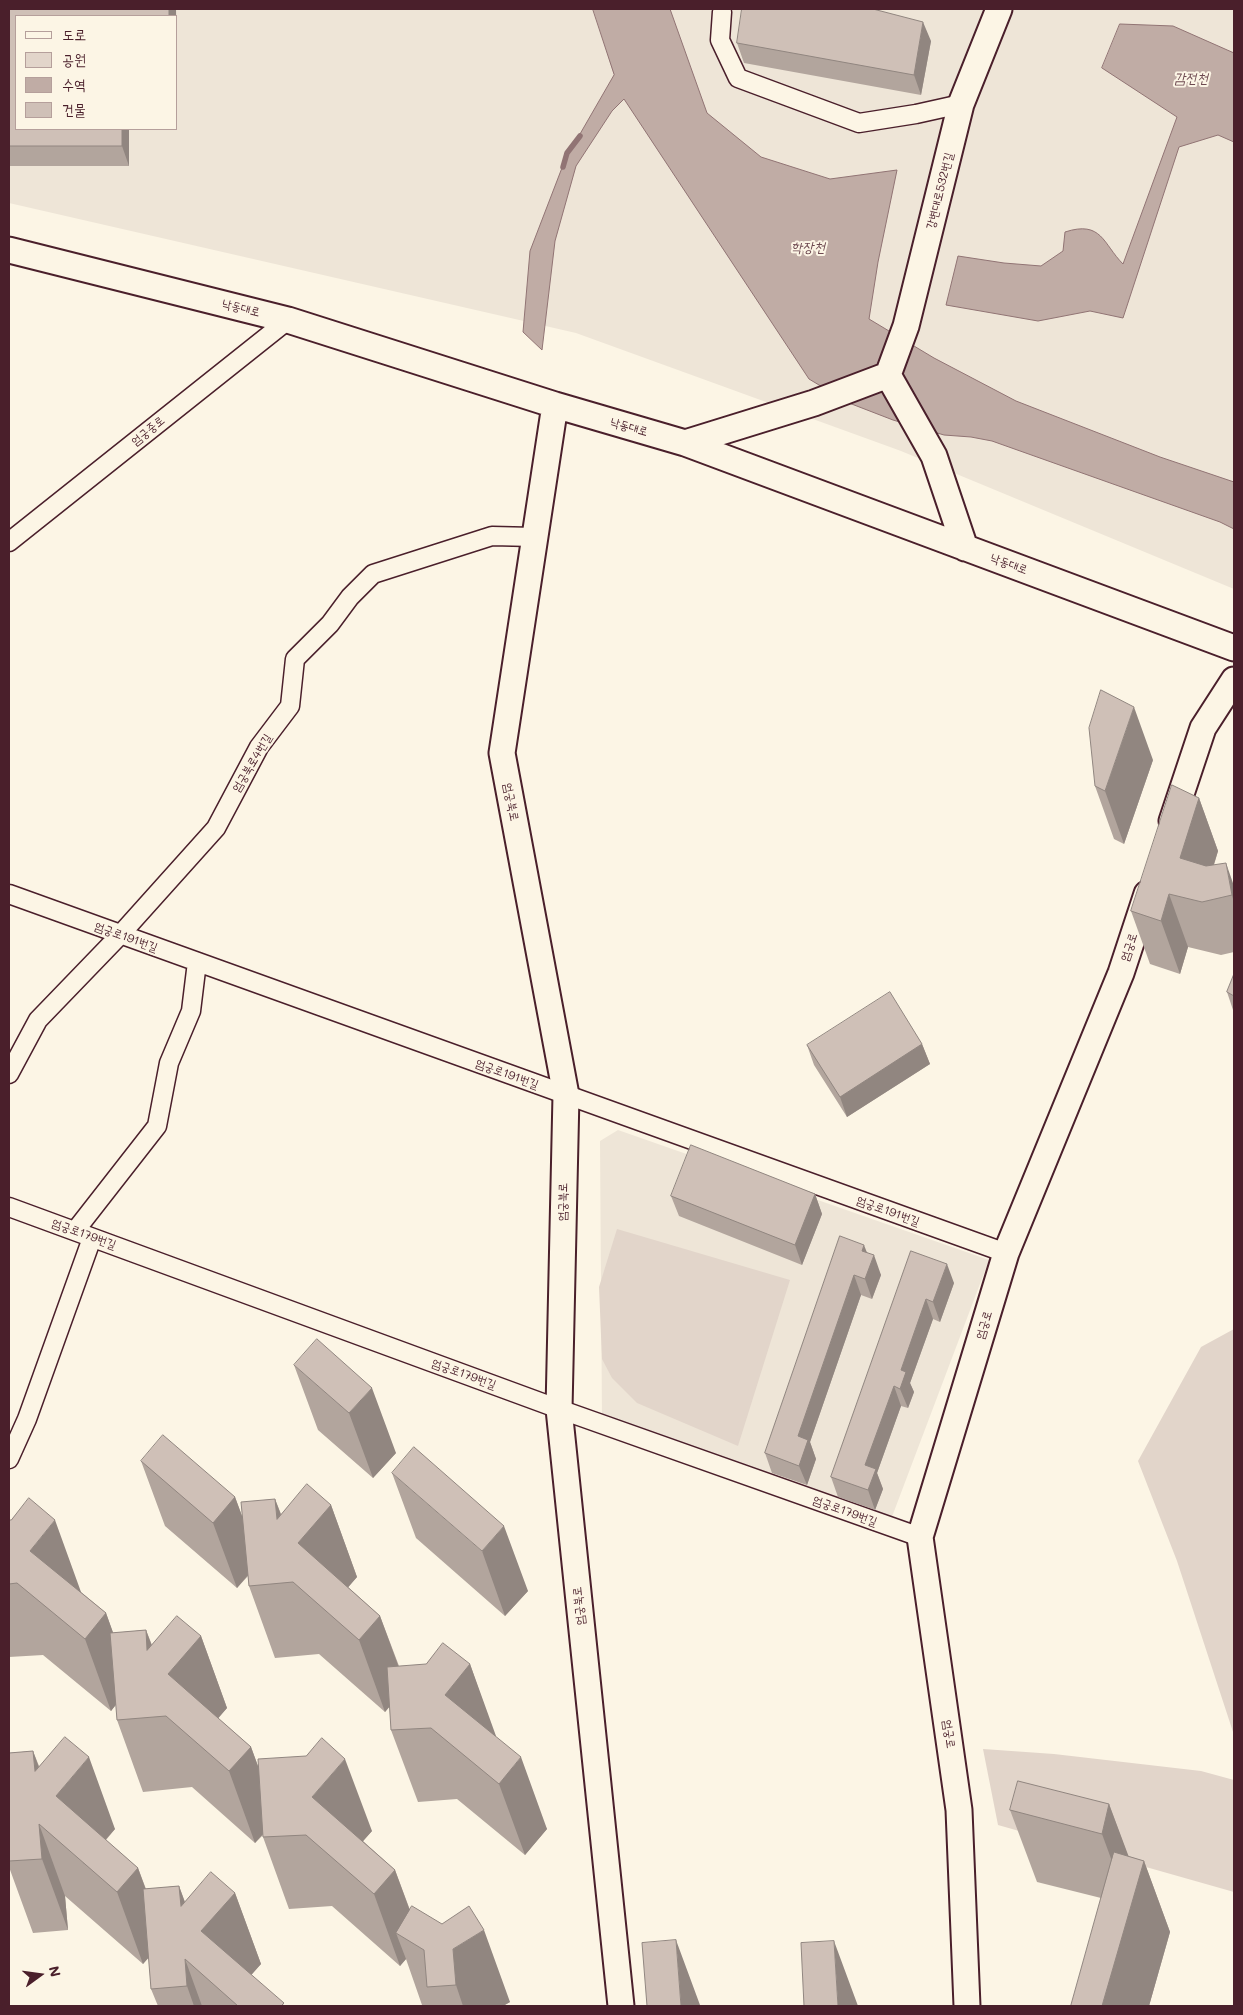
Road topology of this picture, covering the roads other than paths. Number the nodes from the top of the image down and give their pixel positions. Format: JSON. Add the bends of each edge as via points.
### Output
{"nodes":[{"id":1,"x":999,"y":9,"type":"edge"},
{"id":2,"x":722,"y":12,"type":"dead end"},
{"id":3,"x":961,"y":104,"type":"junction"},
{"id":4,"x":9,"y":250,"type":"edge"},
{"id":5,"x":288,"y":320,"type":"junction"},
{"id":6,"x":888,"y":376,"type":"junction"},
{"id":7,"x":554,"y":405,"type":"junction"},
{"id":8,"x":685,"y":443,"type":"junction"},
{"id":9,"x":534,"y":537,"type":"junction"},
{"id":10,"x":9,"y":542,"type":"edge"},
{"id":11,"x":965,"y":548,"type":"junction"},
{"id":12,"x":1234,"y":648,"type":"edge"},
{"id":13,"x":1234,"y":680,"type":"edge"},
{"id":14,"x":1165,"y":841,"type":"edge"},
{"id":15,"x":1156,"y":869,"type":"edge"},
{"id":16,"x":9,"y":894,"type":"edge"},
{"id":17,"x":120,"y":934,"type":"junction"},
{"id":18,"x":197,"y":962,"type":"junction"},
{"id":19,"x":9,"y":1074,"type":"edge"},
{"id":20,"x":566,"y":1096,"type":"junction"},
{"id":21,"x":9,"y":1207,"type":"edge"},
{"id":22,"x":75,"y":1231,"type":"junction"},
{"id":23,"x":92,"y":1238,"type":"junction"},
{"id":24,"x":1006,"y":1253,"type":"junction"},
{"id":25,"x":559,"y":1409,"type":"junction"},
{"id":26,"x":9,"y":1459,"type":"edge"},
{"id":27,"x":920,"y":1537,"type":"junction"},
{"id":28,"x":620,"y":2006,"type":"edge"},
{"id":29,"x":967,"y":2006,"type":"edge"}],
"edges":[{"from":1,"to":3,"type":"street","name":"강변대로532번길"},
{"from":2,"to":3,"type":"street","via":[[720,40],[738,78],[859,123]]},
{"from":3,"to":6,"type":"street","name":"강변대로532번길","via":[[906,326]]},
{"from":4,"to":5,"type":"street","name":"낙동대로"},
{"from":5,"to":7,"type":"street","name":"낙동대로"},
{"from":5,"to":10,"type":"street","name":"엄궁중로"},
{"from":6,"to":8,"type":"street"},
{"from":6,"to":11,"type":"street","via":[[934,456]]},
{"from":7,"to":8,"type":"street","name":"낙동대로"},
{"from":7,"to":9,"type":"street","name":"엄궁북로"},
{"from":8,"to":11,"type":"street","name":"낙동대로"},
{"from":9,"to":17,"type":"street","name":"엄궁북로4번길","via":[[492,536],[373,574],[295,659],[290,706],[259,747],[216,828]]},
{"from":9,"to":20,"type":"street","name":"엄궁북로","via":[[502,753]]},
{"from":11,"to":12,"type":"street","name":"낙동대로"},
{"from":13,"to":14,"type":"street","via":[[1203,728]]},
{"from":15,"to":24,"type":"street","name":"엄궁로","via":[[1121,973]]},
{"from":16,"to":17,"type":"street","name":"엄궁로191번길"},
{"from":17,"to":18,"type":"street","name":"엄궁로191번길"},
{"from":17,"to":19,"type":"street","name":"엄궁북로4번길","via":[[38,1020]]},
{"from":18,"to":20,"type":"street","name":"엄궁로191번길"},
{"from":18,"to":22,"type":"street","via":[[191,1011],[169,1063],[157,1126]]},
{"from":20,"to":24,"type":"street","name":"엄궁로191번길"},
{"from":20,"to":25,"type":"street","name":"엄궁북로"},
{"from":21,"to":22,"type":"street","name":"엄궁로179번길"},
{"from":22,"to":23,"type":"street","name":"엄궁로179번길"},
{"from":23,"to":25,"type":"street","name":"엄궁로179번길"},
{"from":23,"to":26,"type":"street","via":[[27,1419]]},
{"from":24,"to":27,"type":"street","name":"엄궁로"},
{"from":25,"to":27,"type":"street","name":"엄궁로179번길"},
{"from":25,"to":28,"type":"street","name":"엄궁북로"},
{"from":27,"to":29,"type":"street","name":"엄궁로","via":[[959,1810]]}]}
